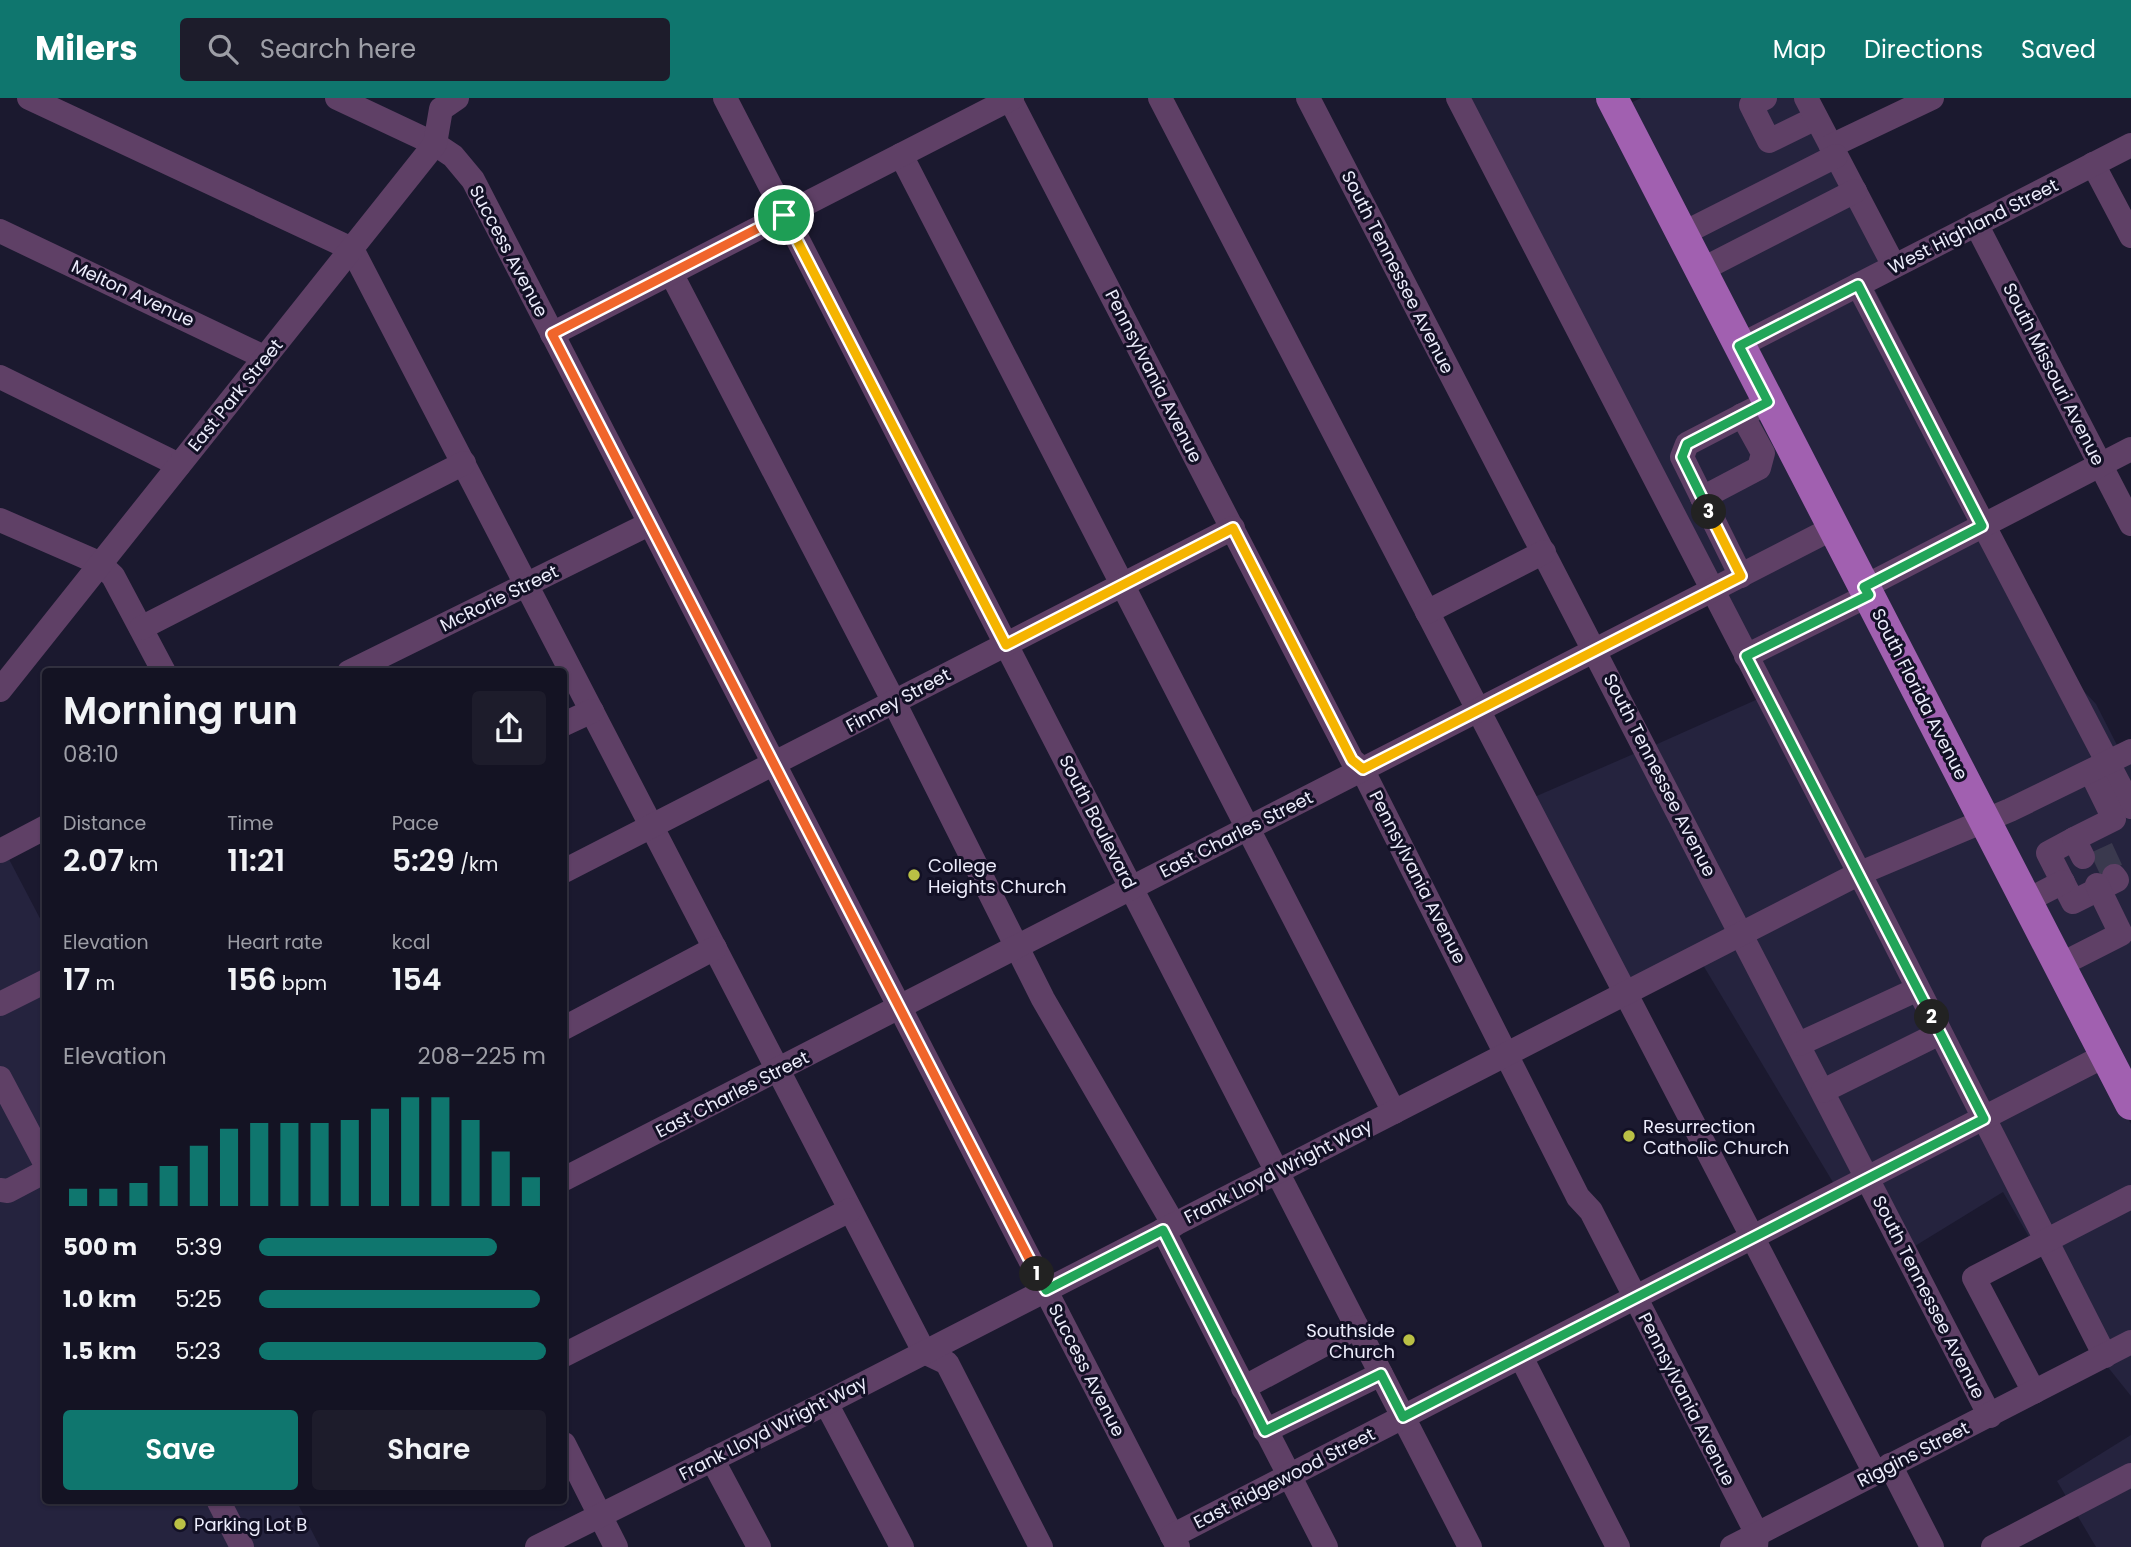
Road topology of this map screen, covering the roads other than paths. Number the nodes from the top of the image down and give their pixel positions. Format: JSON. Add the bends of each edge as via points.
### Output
{"nodes":[{"id":1,"x":29,"y":98,"type":"edge"},
{"id":2,"x":337,"y":98,"type":"edge"},
{"id":3,"x":457,"y":98,"type":"edge"},
{"id":4,"x":725,"y":98,"type":"edge"},
{"id":5,"x":1160,"y":98,"type":"edge"},
{"id":6,"x":1308,"y":98,"type":"edge"},
{"id":7,"x":1458,"y":98,"type":"edge"},
{"id":8,"x":1765,"y":98,"type":"edge"},
{"id":9,"x":1932,"y":98,"type":"edge"},
{"id":10,"x":1011,"y":99,"type":"edge"},
{"id":11,"x":1614,"y":99,"type":"edge"},
{"id":12,"x":1811,"y":108,"type":"edge"},
{"id":13,"x":436,"y":144,"type":"junction"},
{"id":14,"x":2131,"y":145,"type":"edge"},
{"id":15,"x":1834,"y":151,"type":"junction"},
{"id":16,"x":901,"y":155,"type":"junction"},
{"id":17,"x":2093,"y":164,"type":"junction"},
{"id":18,"x":1855,"y":191,"type":"junction"},
{"id":19,"x":784,"y":215,"type":"junction"},
{"id":20,"x":1976,"y":224,"type":"junction"},
{"id":21,"x":0,"y":231,"type":"edge"},
{"id":22,"x":1682,"y":234,"type":"junction"},
{"id":23,"x":2131,"y":236,"type":"edge"},
{"id":24,"x":352,"y":249,"type":"junction"},
{"id":25,"x":1894,"y":266,"type":"junction"},
{"id":26,"x":1700,"y":270,"type":"junction"},
{"id":27,"x":671,"y":273,"type":"junction"},
{"id":28,"x":1858,"y":285,"type":"junction"},
{"id":29,"x":552,"y":334,"type":"junction"},
{"id":30,"x":1739,"y":346,"type":"junction"},
{"id":31,"x":264,"y":357,"type":"junction"},
{"id":32,"x":0,"y":377,"type":"edge"},
{"id":33,"x":1755,"y":408,"type":"junction"},
{"id":34,"x":2131,"y":449,"type":"edge"},
{"id":35,"x":464,"y":463,"type":"junction"},
{"id":36,"x":179,"y":465,"type":"junction"},
{"id":37,"x":2101,"y":465,"type":"junction"},
{"id":38,"x":1702,"y":498,"type":"junction"},
{"id":39,"x":0,"y":520,"type":"edge"},
{"id":40,"x":649,"y":524,"type":"junction"},
{"id":41,"x":2131,"y":524,"type":"edge"},
{"id":42,"x":1982,"y":526,"type":"junction"},
{"id":43,"x":1233,"y":528,"type":"junction"},
{"id":44,"x":1833,"y":528,"type":"junction"},
{"id":45,"x":1544,"y":552,"type":"junction"},
{"id":46,"x":99,"y":563,"type":"junction"},
{"id":47,"x":1741,"y":576,"type":"junction"},
{"id":48,"x":527,"y":584,"type":"junction"},
{"id":49,"x":1120,"y":586,"type":"junction"},
{"id":50,"x":1712,"y":591,"type":"junction"},
{"id":51,"x":1867,"y":591,"type":"junction"},
{"id":52,"x":1427,"y":612,"type":"junction"},
{"id":53,"x":141,"y":628,"type":"junction"},
{"id":54,"x":1006,"y":645,"type":"junction"},
{"id":55,"x":1596,"y":650,"type":"junction"},
{"id":56,"x":1746,"y":656,"type":"junction"},
{"id":57,"x":161,"y":668,"type":"edge"},
{"id":58,"x":357,"y":668,"type":"edge"},
{"id":59,"x":0,"y":690,"type":"edge"},
{"id":60,"x":894,"y":702,"type":"junction"},
{"id":61,"x":592,"y":711,"type":"junction"},
{"id":62,"x":1478,"y":711,"type":"junction"},
{"id":63,"x":567,"y":723,"type":"edge"},
{"id":64,"x":2131,"y":751,"type":"edge"},
{"id":65,"x":775,"y":765,"type":"junction"},
{"id":66,"x":2099,"y":767,"type":"junction"},
{"id":67,"x":1363,"y":769,"type":"junction"},
{"id":68,"x":2131,"y":807,"type":"edge"},
{"id":69,"x":1984,"y":819,"type":"junction"},
{"id":70,"x":651,"y":826,"type":"junction"},
{"id":71,"x":42,"y":829,"type":"edge"},
{"id":72,"x":1247,"y":829,"type":"junction"},
{"id":73,"x":0,"y":851,"type":"edge"},
{"id":74,"x":567,"y":869,"type":"edge"},
{"id":75,"x":1858,"y":874,"type":"junction"},
{"id":76,"x":2063,"y":882,"type":"junction"},
{"id":77,"x":1132,"y":888,"type":"junction"},
{"id":78,"x":2026,"y":901,"type":"junction"},
{"id":79,"x":1742,"y":934,"type":"junction"},
{"id":80,"x":2126,"y":935,"type":"edge"},
{"id":81,"x":715,"y":948,"type":"junction"},
{"id":82,"x":1017,"y":948,"type":"junction"},
{"id":83,"x":2060,"y":965,"type":"junction"},
{"id":84,"x":42,"y":983,"type":"edge"},
{"id":85,"x":1918,"y":989,"type":"junction"},
{"id":86,"x":1626,"y":994,"type":"junction"},
{"id":87,"x":0,"y":1004,"type":"edge"},
{"id":88,"x":900,"y":1008,"type":"junction"},
{"id":89,"x":567,"y":1026,"type":"edge"},
{"id":90,"x":1940,"y":1033,"type":"junction"},
{"id":91,"x":1799,"y":1044,"type":"junction"},
{"id":92,"x":1507,"y":1054,"type":"junction"},
{"id":93,"x":2106,"y":1055,"type":"junction"},
{"id":94,"x":779,"y":1070,"type":"junction"},
{"id":95,"x":0,"y":1079,"type":"edge"},
{"id":96,"x":1823,"y":1091,"type":"junction"},
{"id":97,"x":2129,"y":1094,"type":"edge"},
{"id":98,"x":1394,"y":1112,"type":"junction"},
{"id":99,"x":1984,"y":1119,"type":"junction"},
{"id":100,"x":39,"y":1137,"type":"edge"},
{"id":101,"x":1278,"y":1171,"type":"junction"},
{"id":102,"x":42,"y":1173,"type":"edge"},
{"id":103,"x":567,"y":1177,"type":"edge"},
{"id":104,"x":1868,"y":1178,"type":"junction"},
{"id":105,"x":4,"y":1191,"type":"edge"},
{"id":106,"x":2131,"y":1197,"type":"edge"},
{"id":107,"x":850,"y":1210,"type":"junction"},
{"id":108,"x":1169,"y":1228,"type":"junction"},
{"id":109,"x":1753,"y":1238,"type":"junction"},
{"id":110,"x":2046,"y":1241,"type":"junction"},
{"id":111,"x":1046,"y":1290,"type":"junction"},
{"id":112,"x":1636,"y":1299,"type":"junction"},
{"id":113,"x":1357,"y":1327,"type":"junction"},
{"id":114,"x":2131,"y":1342,"type":"edge"},
{"id":115,"x":924,"y":1352,"type":"junction"},
{"id":116,"x":567,"y":1353,"type":"edge"},
{"id":117,"x":2105,"y":1356,"type":"junction"},
{"id":118,"x":1521,"y":1357,"type":"junction"},
{"id":119,"x":1381,"y":1374,"type":"junction"},
{"id":120,"x":1243,"y":1388,"type":"junction"},
{"id":121,"x":2034,"y":1392,"type":"junction"},
{"id":122,"x":826,"y":1403,"type":"junction"},
{"id":123,"x":1990,"y":1416,"type":"junction"},
{"id":124,"x":1403,"y":1417,"type":"junction"},
{"id":125,"x":1265,"y":1431,"type":"junction"},
{"id":126,"x":567,"y":1450,"type":"edge"},
{"id":127,"x":712,"y":1459,"type":"junction"},
{"id":128,"x":1883,"y":1469,"type":"junction"},
{"id":129,"x":2131,"y":1475,"type":"edge"},
{"id":130,"x":1289,"y":1477,"type":"junction"},
{"id":131,"x":220,"y":1504,"type":"edge"},
{"id":132,"x":600,"y":1515,"type":"junction"},
{"id":133,"x":1756,"y":1541,"type":"edge"},
{"id":134,"x":1175,"y":1542,"type":"edge"},
{"id":135,"x":242,"y":1547,"type":"edge"},
{"id":136,"x":537,"y":1547,"type":"edge"},
{"id":137,"x":617,"y":1547,"type":"edge"},
{"id":138,"x":759,"y":1547,"type":"edge"},
{"id":139,"x":902,"y":1547,"type":"edge"},
{"id":140,"x":1041,"y":1547,"type":"edge"},
{"id":141,"x":1326,"y":1547,"type":"edge"},
{"id":142,"x":1470,"y":1547,"type":"edge"},
{"id":143,"x":1618,"y":1547,"type":"edge"},
{"id":144,"x":1732,"y":1547,"type":"edge"},
{"id":145,"x":1932,"y":1547,"type":"edge"},
{"id":146,"x":1993,"y":1547,"type":"edge"}],
"edges":[{"from":1,"to":24,"type":"street"},
{"from":2,"to":13,"type":"street","name":"Success Avenue"},
{"from":3,"to":13,"type":"street","via":[[441,109]]},
{"from":4,"to":19,"type":"street","name":"South Boulevard"},
{"from":5,"to":52,"type":"street"},
{"from":6,"to":45,"type":"street","name":"South Tennessee Avenue"},
{"from":7,"to":50,"type":"street"},
{"from":8,"to":12,"type":"street","via":[[1751,105],[1769,141]]},
{"from":9,"to":15,"type":"street"},
{"from":10,"to":16,"type":"street"},
{"from":10,"to":43,"type":"street","name":"Pennsylvania Avenue"},
{"from":11,"to":22,"type":"main road","name":"South Florida Avenue"},
{"from":12,"to":15,"type":"street"},
{"from":13,"to":24,"type":"street","name":"East Park Street"},
{"from":13,"to":29,"type":"street","name":"Success Avenue","via":[[473,180]]},
{"from":14,"to":17,"type":"street","name":"West Highland Street"},
{"from":15,"to":18,"type":"street"},
{"from":15,"to":22,"type":"street"},
{"from":16,"to":19,"type":"street"},
{"from":16,"to":49,"type":"street"},
{"from":17,"to":20,"type":"street","name":"West Highland Street"},
{"from":17,"to":23,"type":"street"},
{"from":18,"to":25,"type":"street"},
{"from":18,"to":26,"type":"street"},
{"from":19,"to":27,"type":"street"},
{"from":19,"to":54,"type":"street","name":"South Boulevard"},
{"from":20,"to":25,"type":"street","name":"West Highland Street"},
{"from":20,"to":37,"type":"street","name":"South Missouri Avenue"},
{"from":21,"to":31,"type":"street","name":"Melton Avenue"},
{"from":22,"to":26,"type":"main road","name":"South Florida Avenue"},
{"from":24,"to":31,"type":"street","name":"East Park Street"},
{"from":24,"to":35,"type":"street"},
{"from":25,"to":28,"type":"street","name":"West Highland Street"},
{"from":26,"to":30,"type":"main road","name":"South Florida Avenue"},
{"from":27,"to":29,"type":"street"},
{"from":27,"to":60,"type":"street"},
{"from":28,"to":30,"type":"street","name":"West Highland Street"},
{"from":28,"to":42,"type":"street"},
{"from":29,"to":40,"type":"street","name":"Success Avenue"},
{"from":30,"to":33,"type":"main road","name":"South Florida Avenue"},
{"from":31,"to":36,"type":"street","name":"East Park Street"},
{"from":32,"to":36,"type":"street"},
{"from":33,"to":38,"type":"street","via":[[1763,453],[1759,468]]},
{"from":33,"to":38,"type":"street","via":[[1687,444],[1682,457]]},
{"from":33,"to":44,"type":"main road","name":"South Florida Avenue"},
{"from":34,"to":37,"type":"street"},
{"from":35,"to":48,"type":"street"},
{"from":35,"to":53,"type":"street"},
{"from":36,"to":46,"type":"street","name":"East Park Street"},
{"from":37,"to":41,"type":"street","name":"South Missouri Avenue"},
{"from":37,"to":42,"type":"street"},
{"from":38,"to":47,"type":"street"},
{"from":39,"to":46,"type":"street"},
{"from":40,"to":48,"type":"street","name":"McRorie Street"},
{"from":40,"to":65,"type":"street","name":"Success Avenue"},
{"from":42,"to":51,"type":"street"},
{"from":42,"to":66,"type":"street"},
{"from":43,"to":49,"type":"street","name":"Finney Street"},
{"from":43,"to":67,"type":"street","name":"Pennsylvania Avenue","via":[[1352,760]]},
{"from":44,"to":47,"type":"street","name":"East Charles Street"},
{"from":44,"to":51,"type":"main road","name":"South Florida Avenue"},
{"from":45,"to":52,"type":"street"},
{"from":45,"to":55,"type":"street","name":"South Tennessee Avenue"},
{"from":46,"to":53,"type":"street","via":[[113,576]]},
{"from":46,"to":59,"type":"street","name":"East Park Street"},
{"from":47,"to":50,"type":"street","name":"East Charles Street"},
{"from":48,"to":58,"type":"street","name":"McRorie Street"},
{"from":48,"to":61,"type":"street"},
{"from":49,"to":54,"type":"street","name":"Finney Street"},
{"from":49,"to":72,"type":"street"},
{"from":50,"to":55,"type":"street","name":"East Charles Street"},
{"from":50,"to":56,"type":"street"},
{"from":51,"to":56,"type":"street"},
{"from":51,"to":69,"type":"main road","name":"South Florida Avenue"},
{"from":52,"to":62,"type":"street"},
{"from":53,"to":57,"type":"street"},
{"from":54,"to":60,"type":"street","name":"Finney Street"},
{"from":54,"to":77,"type":"street","name":"South Boulevard"},
{"from":55,"to":62,"type":"street","name":"East Charles Street"},
{"from":55,"to":79,"type":"street","name":"South Tennessee Avenue"},
{"from":56,"to":75,"type":"street"},
{"from":60,"to":65,"type":"street","name":"Finney Street"},
{"from":60,"to":82,"type":"street"},
{"from":61,"to":63,"type":"street"},
{"from":61,"to":70,"type":"street"},
{"from":62,"to":67,"type":"street","name":"East Charles Street"},
{"from":62,"to":86,"type":"street"},
{"from":64,"to":66,"type":"street","name":"Frank Lloyd Wright Way"},
{"from":65,"to":70,"type":"street","name":"Finney Street"},
{"from":65,"to":88,"type":"street","name":"Success Avenue"},
{"from":66,"to":68,"type":"street"},
{"from":66,"to":69,"type":"street","name":"Frank Lloyd Wright Way"},
{"from":66,"to":76,"type":"street","via":[[2114,819],[2088,844],[2048,853]]},
{"from":67,"to":72,"type":"street","name":"East Charles Street"},
{"from":67,"to":92,"type":"street","name":"Pennsylvania Avenue"},
{"from":69,"to":75,"type":"street","name":"Frank Lloyd Wright Way"},
{"from":69,"to":78,"type":"main road","name":"South Florida Avenue"},
{"from":70,"to":74,"type":"street","name":"Finney Street"},
{"from":70,"to":81,"type":"street"},
{"from":71,"to":73,"type":"street"},
{"from":72,"to":77,"type":"street","name":"East Charles Street"},
{"from":72,"to":98,"type":"street"},
{"from":75,"to":79,"type":"street","name":"Frank Lloyd Wright Way"},
{"from":75,"to":85,"type":"street"},
{"from":76,"to":78,"type":"street"},
{"from":76,"to":80,"type":"street","via":[[2073,902],[2104,884]]},
{"from":77,"to":82,"type":"street","name":"East Charles Street"},
{"from":77,"to":101,"type":"street","name":"South Boulevard"},
{"from":78,"to":83,"type":"main road","name":"South Florida Avenue"},
{"from":79,"to":86,"type":"street","name":"Frank Lloyd Wright Way"},
{"from":79,"to":91,"type":"street","name":"South Tennessee Avenue"},
{"from":80,"to":83,"type":"street"},
{"from":81,"to":89,"type":"street"},
{"from":81,"to":94,"type":"street"},
{"from":82,"to":88,"type":"street","name":"East Charles Street"},
{"from":82,"to":108,"type":"street"},
{"from":83,"to":93,"type":"main road","name":"South Florida Avenue"},
{"from":84,"to":87,"type":"street"},
{"from":85,"to":90,"type":"street"},
{"from":85,"to":91,"type":"street"},
{"from":86,"to":92,"type":"street","name":"Frank Lloyd Wright Way"},
{"from":86,"to":109,"type":"street"},
{"from":88,"to":94,"type":"street","name":"East Charles Street"},
{"from":88,"to":111,"type":"street","name":"Success Avenue"},
{"from":90,"to":96,"type":"street"},
{"from":90,"to":99,"type":"street"},
{"from":91,"to":96,"type":"street","name":"South Tennessee Avenue"},
{"from":92,"to":98,"type":"street","name":"Frank Lloyd Wright Way"},
{"from":92,"to":112,"type":"street","name":"Pennsylvania Avenue","via":[[1578,1197],[1591,1211]]},
{"from":93,"to":97,"type":"main road","name":"South Florida Avenue"},
{"from":93,"to":99,"type":"street","name":"East Ridgewood Street"},
{"from":94,"to":103,"type":"street","name":"East Charles Street"},
{"from":94,"to":107,"type":"street"},
{"from":95,"to":100,"type":"street"},
{"from":96,"to":104,"type":"street","name":"South Tennessee Avenue"},
{"from":98,"to":101,"type":"street","name":"Frank Lloyd Wright Way"},
{"from":99,"to":104,"type":"street","name":"East Ridgewood Street"},
{"from":99,"to":110,"type":"street"},
{"from":101,"to":108,"type":"street","name":"Frank Lloyd Wright Way"},
{"from":101,"to":113,"type":"street","name":"South Boulevard"},
{"from":102,"to":105,"type":"street"},
{"from":104,"to":109,"type":"street","name":"East Ridgewood Street"},
{"from":104,"to":123,"type":"street","name":"South Tennessee Avenue"},
{"from":106,"to":110,"type":"street"},
{"from":107,"to":115,"type":"street"},
{"from":107,"to":116,"type":"street"},
{"from":108,"to":111,"type":"street","name":"Frank Lloyd Wright Way"},
{"from":108,"to":120,"type":"street"},
{"from":109,"to":112,"type":"street","name":"East Ridgewood Street"},
{"from":109,"to":128,"type":"street"},
{"from":110,"to":117,"type":"street"},
{"from":110,"to":121,"type":"street","via":[[1974,1278]]},
{"from":111,"to":115,"type":"street","name":"Frank Lloyd Wright Way"},
{"from":111,"to":134,"type":"street","name":"Success Avenue"},
{"from":112,"to":118,"type":"street","name":"East Ridgewood Street"},
{"from":112,"to":133,"type":"street","name":"Pennsylvania Avenue"},
{"from":113,"to":119,"type":"street","name":"South Boulevard"},
{"from":113,"to":120,"type":"street"},
{"from":114,"to":117,"type":"street","name":"Riggins Street"},
{"from":115,"to":122,"type":"street","name":"Frank Lloyd Wright Way"},
{"from":115,"to":140,"type":"street","via":[[947,1363]]},
{"from":117,"to":121,"type":"street","name":"Riggins Street"},
{"from":118,"to":124,"type":"street","name":"East Ridgewood Street"},
{"from":118,"to":143,"type":"street"},
{"from":119,"to":124,"type":"street","name":"South Boulevard"},
{"from":119,"to":125,"type":"street"},
{"from":120,"to":125,"type":"street"},
{"from":121,"to":123,"type":"street","name":"Riggins Street"},
{"from":122,"to":127,"type":"street","name":"Frank Lloyd Wright Way"},
{"from":122,"to":139,"type":"street"},
{"from":123,"to":128,"type":"street","name":"Riggins Street"},
{"from":124,"to":130,"type":"street","name":"East Ridgewood Street"},
{"from":124,"to":142,"type":"street","name":"South Boulevard"},
{"from":125,"to":130,"type":"street"},
{"from":126,"to":132,"type":"street"},
{"from":127,"to":132,"type":"street","name":"Frank Lloyd Wright Way"},
{"from":127,"to":138,"type":"street"},
{"from":128,"to":133,"type":"street","name":"Riggins Street"},
{"from":128,"to":145,"type":"street"},
{"from":129,"to":146,"type":"street"},
{"from":130,"to":134,"type":"street","name":"East Ridgewood Street"},
{"from":130,"to":141,"type":"street"},
{"from":131,"to":135,"type":"street"},
{"from":132,"to":136,"type":"street","name":"Frank Lloyd Wright Way"},
{"from":132,"to":137,"type":"street"},
{"from":133,"to":144,"type":"street","name":"Riggins Street"}]}
